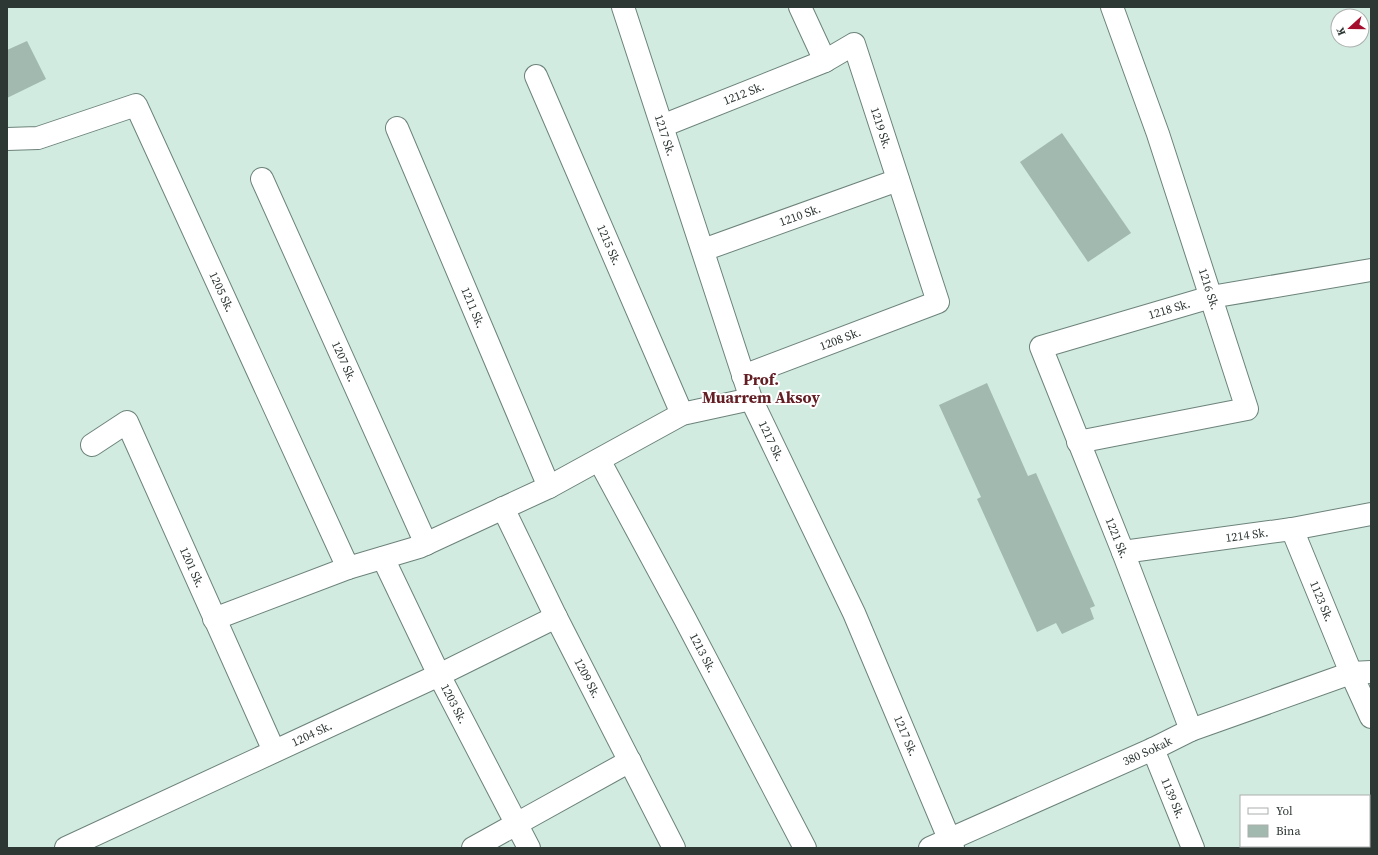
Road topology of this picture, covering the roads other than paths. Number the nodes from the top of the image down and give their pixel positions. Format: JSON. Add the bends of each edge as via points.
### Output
{"nodes":[{"id":1,"x":623,"y":7,"type":"edge"},
{"id":2,"x":800,"y":7,"type":"edge"},
{"id":3,"x":1112,"y":7,"type":"edge"},
{"id":4,"x":825,"y":61,"type":"junction"},
{"id":5,"x":536,"y":76,"type":"dead end"},
{"id":6,"x":662,"y":126,"type":"junction"},
{"id":7,"x":397,"y":128,"type":"dead end"},
{"id":8,"x":7,"y":139,"type":"edge"},
{"id":9,"x":262,"y":179,"type":"dead end"},
{"id":10,"x":898,"y":180,"type":"junction"},
{"id":11,"x":703,"y":250,"type":"junction"},
{"id":12,"x":1371,"y":270,"type":"edge"},
{"id":13,"x":1211,"y":297,"type":"junction"},
{"id":14,"x":938,"y":302,"type":"joint"},
{"id":15,"x":1041,"y":347,"type":"joint"},
{"id":16,"x":743,"y":376,"type":"junction"},
{"id":17,"x":751,"y":399,"type":"junction"},
{"id":18,"x":682,"y":414,"type":"junction"},
{"id":19,"x":1078,"y":442,"type":"junction"},
{"id":20,"x":92,"y":445,"type":"dead end"},
{"id":21,"x":599,"y":460,"type":"junction"},
{"id":22,"x":549,"y":487,"type":"junction"},
{"id":23,"x":503,"y":508,"type":"junction"},
{"id":24,"x":1371,"y":514,"type":"edge"},
{"id":25,"x":1292,"y":529,"type":"junction"},
{"id":26,"x":426,"y":544,"type":"junction"},
{"id":27,"x":1123,"y":552,"type":"junction"},
{"id":28,"x":383,"y":558,"type":"junction"},
{"id":29,"x":348,"y":568,"type":"junction"},
{"id":30,"x":556,"y":617,"type":"junction"},
{"id":31,"x":214,"y":619,"type":"junction"},
{"id":32,"x":1361,"y":673,"type":"edge"},
{"id":33,"x":439,"y":675,"type":"junction"},
{"id":34,"x":1371,"y":717,"type":"edge"},
{"id":35,"x":1191,"y":730,"type":"junction"},
{"id":36,"x":1153,"y":749,"type":"junction"},
{"id":37,"x":274,"y":751,"type":"junction"},
{"id":38,"x":630,"y":761,"type":"junction"},
{"id":39,"x":517,"y":824,"type":"junction"},
{"id":40,"x":951,"y":843,"type":"edge"},
{"id":41,"x":66,"y":848,"type":"edge"},
{"id":42,"x":473,"y":848,"type":"edge"},
{"id":43,"x":529,"y":848,"type":"edge"},
{"id":44,"x":674,"y":848,"type":"edge"},
{"id":45,"x":805,"y":848,"type":"edge"},
{"id":46,"x":930,"y":848,"type":"edge"},
{"id":47,"x":1193,"y":848,"type":"edge"}],
"edges":[{"from":1,"to":6,"type":"street","name":"1217 Sk."},
{"from":2,"to":4,"type":"street"},
{"from":3,"to":13,"type":"street","name":"1216 Sk.","via":[[1158,134]]},
{"from":4,"to":6,"type":"street","name":"1212 Sk."},
{"from":4,"to":10,"type":"street","name":"1219 Sk.","via":[[854,44]]},
{"from":5,"to":18,"type":"street","name":"1215 Sk."},
{"from":6,"to":11,"type":"street","name":"1217 Sk."},
{"from":7,"to":22,"type":"street","name":"1211 Sk."},
{"from":8,"to":29,"type":"street","name":"1205 Sk.","via":[[38,138],[136,105]]},
{"from":9,"to":26,"type":"street","name":"1207 Sk."},
{"from":10,"to":11,"type":"street","name":"1210 Sk."},
{"from":10,"to":14,"type":"street","name":"1219 Sk."},
{"from":11,"to":16,"type":"street","name":"1217 Sk."},
{"from":12,"to":13,"type":"street","name":"1218 Sk."},
{"from":13,"to":15,"type":"street","name":"1218 Sk."},
{"from":13,"to":19,"type":"street","name":"1216 Sk.","via":[[1247,409]]},
{"from":14,"to":16,"type":"street","name":"1208 Sk."},
{"from":15,"to":19,"type":"street","name":"1221 Sk."},
{"from":16,"to":17,"type":"street","name":"1217 Sk."},
{"from":17,"to":18,"type":"street"},
{"from":17,"to":40,"type":"street","name":"1217 Sk.","via":[[854,613]]},
{"from":18,"to":21,"type":"street"},
{"from":19,"to":27,"type":"street","name":"1221 Sk."},
{"from":20,"to":31,"type":"street","name":"1201 Sk.","via":[[127,422]]},
{"from":21,"to":22,"type":"street"},
{"from":21,"to":45,"type":"street","name":"1213 Sk."},
{"from":22,"to":23,"type":"street"},
{"from":23,"to":26,"type":"street"},
{"from":23,"to":30,"type":"street","name":"1209 Sk."},
{"from":24,"to":25,"type":"street","name":"1214 Sk."},
{"from":25,"to":27,"type":"street","name":"1214 Sk."},
{"from":25,"to":32,"type":"street","name":"1123 Sk."},
{"from":26,"to":28,"type":"street"},
{"from":27,"to":35,"type":"street","name":"1221 Sk."},
{"from":28,"to":29,"type":"street"},
{"from":28,"to":33,"type":"street","name":"1203 Sk."},
{"from":29,"to":31,"type":"street"},
{"from":30,"to":33,"type":"street","name":"1204 Sk."},
{"from":30,"to":38,"type":"street","name":"1209 Sk."},
{"from":31,"to":37,"type":"street","name":"1201 Sk."},
{"from":32,"to":34,"type":"street","name":"1123 Sk."},
{"from":32,"to":35,"type":"street","name":"380 Sokak"},
{"from":33,"to":37,"type":"street","name":"1204 Sk."},
{"from":33,"to":39,"type":"street","name":"1203 Sk."},
{"from":35,"to":36,"type":"street","name":"380 Sokak"},
{"from":36,"to":40,"type":"street","name":"380 Sokak"},
{"from":36,"to":47,"type":"street","name":"1139 Sk."},
{"from":37,"to":41,"type":"street","name":"1204 Sk."},
{"from":38,"to":39,"type":"street"},
{"from":38,"to":44,"type":"street","name":"1209 Sk."},
{"from":39,"to":42,"type":"street"},
{"from":39,"to":43,"type":"street","name":"1203 Sk."},
{"from":40,"to":46,"type":"street","name":"380 Sokak"}]}
